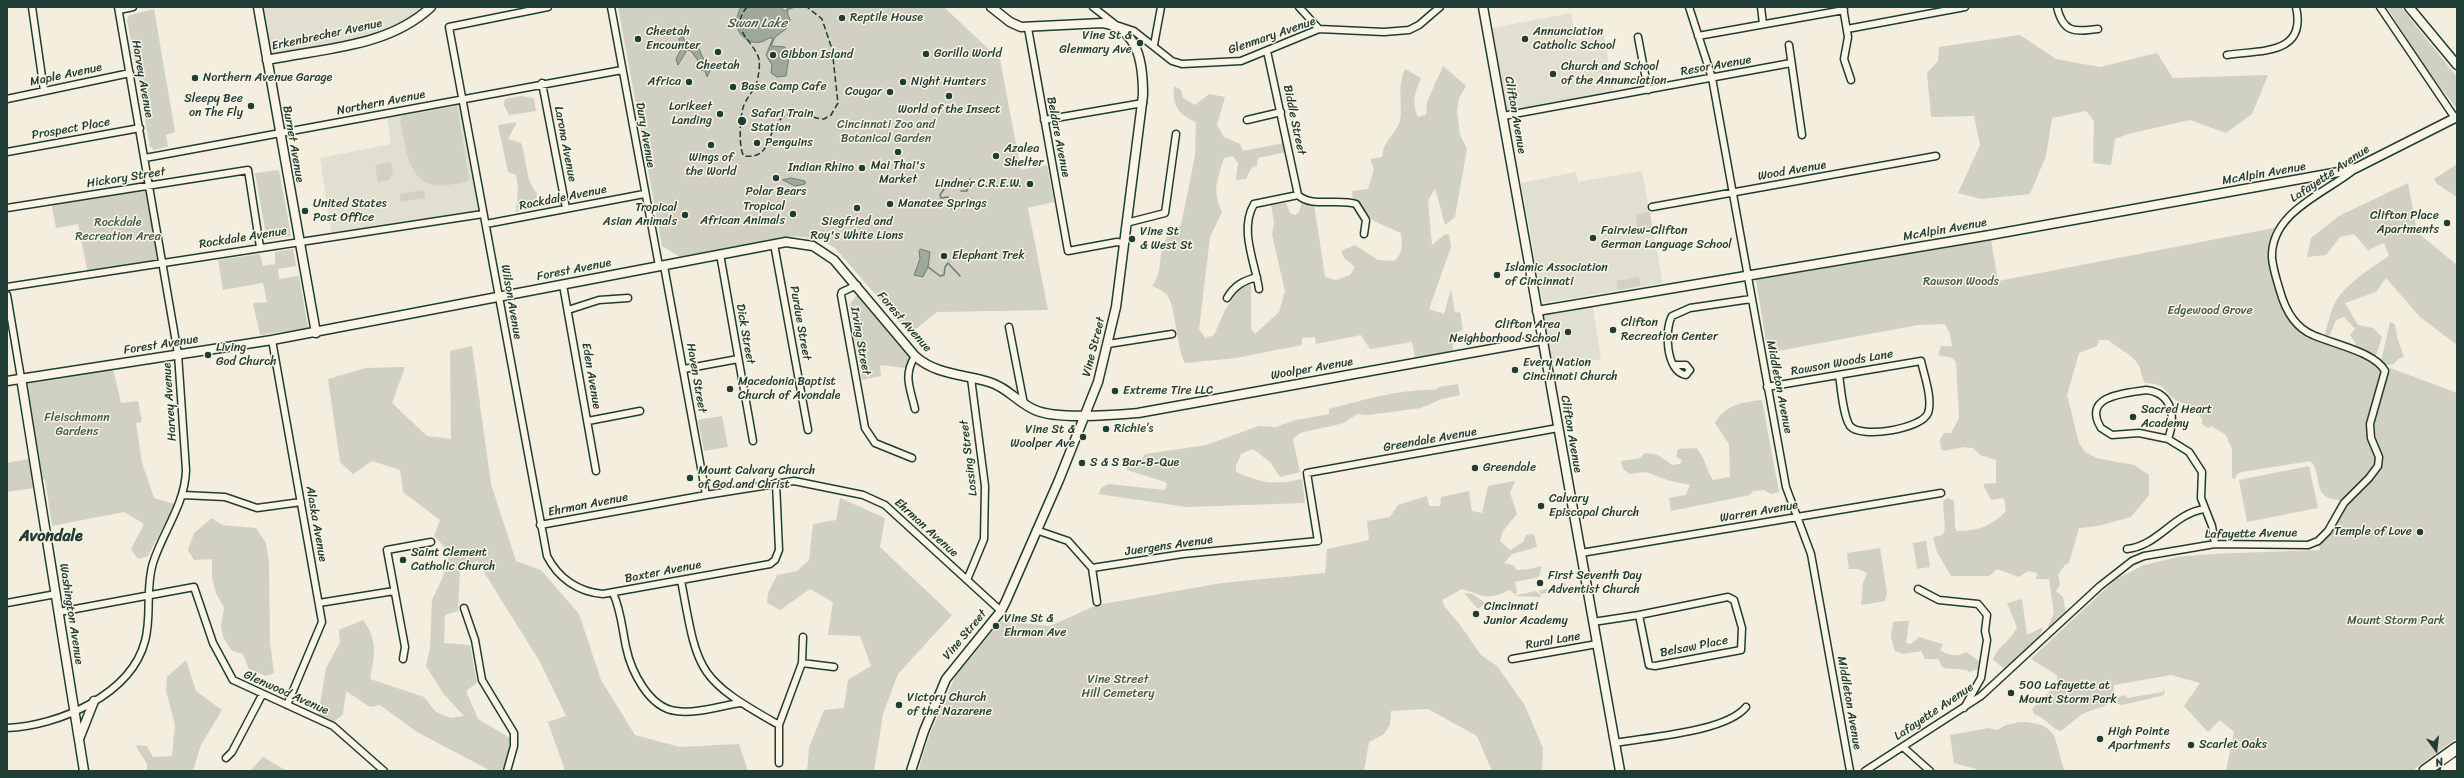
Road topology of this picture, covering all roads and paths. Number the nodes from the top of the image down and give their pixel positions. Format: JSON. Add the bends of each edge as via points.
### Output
{"nodes":[{"id":1,"x":32,"y":7,"type":"edge"},
{"id":2,"x":133,"y":7,"type":"edge"},
{"id":3,"x":258,"y":7,"type":"edge"},
{"id":4,"x":431,"y":7,"type":"edge"},
{"id":5,"x":548,"y":7,"type":"edge"},
{"id":6,"x":611,"y":7,"type":"edge"},
{"id":7,"x":991,"y":7,"type":"edge"},
{"id":8,"x":1094,"y":7,"type":"edge"},
{"id":9,"x":1161,"y":7,"type":"edge"},
{"id":10,"x":1299,"y":7,"type":"edge"},
{"id":11,"x":1440,"y":7,"type":"edge"},
{"id":12,"x":1483,"y":7,"type":"edge"},
{"id":13,"x":1689,"y":7,"type":"edge"},
{"id":14,"x":1761,"y":7,"type":"edge"},
{"id":15,"x":1965,"y":7,"type":"edge"},
{"id":16,"x":2057,"y":7,"type":"edge"},
{"id":17,"x":2296,"y":7,"type":"edge"},
{"id":18,"x":2380,"y":7,"type":"edge"},
{"id":19,"x":2409,"y":7,"type":"edge"},
{"id":20,"x":1844,"y":8,"type":"edge"},
{"id":21,"x":118,"y":9,"type":"edge"},
{"id":22,"x":1763,"y":24,"type":"junction"},
{"id":23,"x":1116,"y":25,"type":"junction"},
{"id":24,"x":1028,"y":28,"type":"junction"},
{"id":25,"x":1319,"y":29,"type":"junction"},
{"id":26,"x":1847,"y":29,"type":"junction"},
{"id":27,"x":2098,"y":29,"type":"dead end"},
{"id":28,"x":1698,"y":36,"type":"junction"},
{"id":29,"x":1638,"y":37,"type":"dead end"},
{"id":30,"x":1154,"y":45,"type":"junction"},
{"id":31,"x":1789,"y":45,"type":"dead end"},
{"id":32,"x":1267,"y":51,"type":"junction"},
{"id":33,"x":2227,"y":54,"type":"dead end"},
{"id":34,"x":267,"y":60,"type":"junction"},
{"id":35,"x":1791,"y":63,"type":"junction"},
{"id":36,"x":2457,"y":65,"type":"edge"},
{"id":37,"x":622,"y":70,"type":"junction"},
{"id":38,"x":130,"y":73,"type":"junction"},
{"id":39,"x":1712,"y":78,"type":"junction"},
{"id":40,"x":1851,"y":80,"type":"dead end"},
{"id":41,"x":542,"y":83,"type":"junction"},
{"id":42,"x":1648,"y":90,"type":"junction"},
{"id":43,"x":44,"y":91,"type":"junction"},
{"id":44,"x":7,"y":99,"type":"edge"},
{"id":45,"x":462,"y":99,"type":"junction"},
{"id":46,"x":1142,"y":103,"type":"junction"},
{"id":47,"x":1281,"y":112,"type":"junction"},
{"id":48,"x":1503,"y":116,"type":"junction"},
{"id":49,"x":2456,"y":118,"type":"edge"},
{"id":50,"x":1044,"y":120,"type":"junction"},
{"id":51,"x":1247,"y":120,"type":"dead end"},
{"id":52,"x":140,"y":128,"type":"junction"},
{"id":53,"x":278,"y":134,"type":"junction"},
{"id":54,"x":1176,"y":134,"type":"dead end"},
{"id":55,"x":1802,"y":135,"type":"dead end"},
{"id":56,"x":7,"y":152,"type":"edge"},
{"id":57,"x":1936,"y":156,"type":"dead end"},
{"id":58,"x":145,"y":158,"type":"junction"},
{"id":59,"x":2356,"y":168,"type":"junction"},
{"id":60,"x":150,"y":185,"type":"junction"},
{"id":61,"x":1732,"y":193,"type":"junction"},
{"id":62,"x":644,"y":194,"type":"junction"},
{"id":63,"x":1298,"y":195,"type":"junction"},
{"id":64,"x":1652,"y":207,"type":"dead end"},
{"id":65,"x":7,"y":208,"type":"edge"},
{"id":66,"x":566,"y":208,"type":"junction"},
{"id":67,"x":483,"y":214,"type":"junction"},
{"id":68,"x":486,"y":224,"type":"junction"},
{"id":69,"x":1126,"y":224,"type":"junction"},
{"id":70,"x":1364,"y":234,"type":"dead end"},
{"id":71,"x":299,"y":241,"type":"junction"},
{"id":72,"x":1124,"y":243,"type":"junction"},
{"id":73,"x":774,"y":244,"type":"junction"},
{"id":74,"x":260,"y":247,"type":"junction"},
{"id":75,"x":720,"y":254,"type":"junction"},
{"id":76,"x":164,"y":262,"type":"junction"},
{"id":77,"x":662,"y":266,"type":"junction"},
{"id":78,"x":1747,"y":275,"type":"junction"},
{"id":79,"x":1257,"y":277,"type":"junction"},
{"id":80,"x":563,"y":285,"type":"junction"},
{"id":81,"x":857,"y":285,"type":"junction"},
{"id":82,"x":7,"y":287,"type":"edge"},
{"id":83,"x":1259,"y":289,"type":"dead end"},
{"id":84,"x":7,"y":295,"type":"edge"},
{"id":85,"x":499,"y":296,"type":"junction"},
{"id":86,"x":628,"y":298,"type":"dead end"},
{"id":87,"x":1227,"y":298,"type":"dead end"},
{"id":88,"x":1751,"y":299,"type":"junction"},
{"id":89,"x":568,"y":310,"type":"junction"},
{"id":90,"x":1537,"y":311,"type":"junction"},
{"id":91,"x":1009,"y":327,"type":"dead end"},
{"id":92,"x":316,"y":332,"type":"junction"},
{"id":93,"x":1172,"y":334,"type":"dead end"},
{"id":94,"x":272,"y":340,"type":"junction"},
{"id":95,"x":1542,"y":340,"type":"junction"},
{"id":96,"x":1108,"y":344,"type":"junction"},
{"id":97,"x":178,"y":354,"type":"junction"},
{"id":98,"x":915,"y":356,"type":"junction"},
{"id":99,"x":738,"y":359,"type":"junction"},
{"id":100,"x":1675,"y":365,"type":"dead end"},
{"id":101,"x":684,"y":369,"type":"junction"},
{"id":102,"x":1839,"y":375,"type":"junction"},
{"id":103,"x":21,"y":378,"type":"junction"},
{"id":104,"x":971,"y":378,"type":"junction"},
{"id":105,"x":7,"y":380,"type":"edge"},
{"id":106,"x":1767,"y":387,"type":"junction"},
{"id":107,"x":1024,"y":404,"type":"junction"},
{"id":108,"x":915,"y":409,"type":"dead end"},
{"id":109,"x":640,"y":411,"type":"dead end"},
{"id":110,"x":1086,"y":415,"type":"junction"},
{"id":111,"x":588,"y":421,"type":"junction"},
{"id":112,"x":1558,"y":428,"type":"junction"},
{"id":113,"x":808,"y":430,"type":"dead end"},
{"id":114,"x":2168,"y":439,"type":"junction"},
{"id":115,"x":753,"y":442,"type":"dead end"},
{"id":116,"x":912,"y":458,"type":"dead end"},
{"id":117,"x":596,"y":471,"type":"dead end"},
{"id":118,"x":776,"y":483,"type":"junction"},
{"id":119,"x":1941,"y":493,"type":"dead end"},
{"id":120,"x":183,"y":495,"type":"junction"},
{"id":121,"x":706,"y":495,"type":"junction"},
{"id":122,"x":301,"y":502,"type":"junction"},
{"id":123,"x":2204,"y":509,"type":"junction"},
{"id":124,"x":1798,"y":516,"type":"junction"},
{"id":125,"x":540,"y":525,"type":"junction"},
{"id":126,"x":1036,"y":530,"type":"junction"},
{"id":127,"x":1318,"y":541,"type":"joint"},
{"id":128,"x":431,"y":542,"type":"dead end"},
{"id":129,"x":2215,"y":544,"type":"junction"},
{"id":130,"x":2127,"y":549,"type":"dead end"},
{"id":131,"x":1581,"y":553,"type":"junction"},
{"id":132,"x":1092,"y":568,"type":"junction"},
{"id":133,"x":561,"y":576,"type":"joint"},
{"id":134,"x":681,"y":580,"type":"junction"},
{"id":135,"x":967,"y":580,"type":"junction"},
{"id":136,"x":1918,"y":589,"type":"dead end"},
{"id":137,"x":394,"y":591,"type":"junction"},
{"id":138,"x":613,"y":593,"type":"junction"},
{"id":139,"x":56,"y":594,"type":"junction"},
{"id":140,"x":147,"y":595,"type":"junction"},
{"id":141,"x":1097,"y":602,"type":"dead end"},
{"id":142,"x":7,"y":603,"type":"edge"},
{"id":143,"x":319,"y":603,"type":"junction"},
{"id":144,"x":464,"y":608,"type":"dead end"},
{"id":145,"x":1001,"y":611,"type":"junction"},
{"id":146,"x":59,"y":612,"type":"junction"},
{"id":147,"x":1639,"y":614,"type":"junction"},
{"id":148,"x":1593,"y":622,"type":"junction"},
{"id":149,"x":803,"y":637,"type":"dead end"},
{"id":150,"x":1597,"y":644,"type":"junction"},
{"id":151,"x":1512,"y":659,"type":"dead end"},
{"id":152,"x":403,"y":660,"type":"dead end"},
{"id":153,"x":802,"y":663,"type":"junction"},
{"id":154,"x":834,"y":668,"type":"dead end"},
{"id":155,"x":262,"y":695,"type":"junction"},
{"id":156,"x":94,"y":701,"type":"junction"},
{"id":157,"x":740,"y":703,"type":"junction"},
{"id":158,"x":287,"y":705,"type":"junction"},
{"id":159,"x":1746,"y":707,"type":"dead end"},
{"id":160,"x":1964,"y":708,"type":"junction"},
{"id":161,"x":75,"y":713,"type":"junction"},
{"id":162,"x":779,"y":725,"type":"junction"},
{"id":163,"x":7,"y":728,"type":"edge"},
{"id":164,"x":79,"y":740,"type":"junction"},
{"id":165,"x":1615,"y":743,"type":"junction"},
{"id":166,"x":1903,"y":747,"type":"junction"},
{"id":167,"x":2457,"y":748,"type":"edge"},
{"id":168,"x":226,"y":758,"type":"dead end"},
{"id":169,"x":779,"y":763,"type":"dead end"},
{"id":170,"x":2457,"y":763,"type":"edge"},
{"id":171,"x":84,"y":771,"type":"edge"},
{"id":172,"x":384,"y":771,"type":"edge"},
{"id":173,"x":506,"y":771,"type":"edge"},
{"id":174,"x":911,"y":771,"type":"edge"},
{"id":175,"x":1620,"y":771,"type":"edge"},
{"id":176,"x":1850,"y":771,"type":"edge"},
{"id":177,"x":1866,"y":771,"type":"edge"},
{"id":178,"x":1930,"y":771,"type":"edge"},
{"id":179,"x":2426,"y":771,"type":"edge"},
{"id":180,"x":2446,"y":771,"type":"edge"}],
"edges":[{"from":1,"to":43,"type":"street"},
{"from":2,"to":21,"type":"street"},
{"from":3,"to":34,"type":"street","name":"Burnet Avenue"},
{"from":4,"to":34,"type":"street","name":"Erkenbrecher Avenue","via":[[410,24],[381,38]]},
{"from":5,"to":45,"type":"street","name":"Wilson Avenue","via":[[449,27]]},
{"from":6,"to":37,"type":"street","name":"Dury Avenue"},
{"from":7,"to":24,"type":"street","via":[[1010,22]]},
{"from":8,"to":23,"type":"street","name":"Glenmary Avenue"},
{"from":9,"to":30,"type":"street"},
{"from":10,"to":25,"type":"street"},
{"from":11,"to":25,"type":"street","name":"Glenmary Avenue","via":[[1424,22],[1408,30],[1384,32]]},
{"from":12,"to":48,"type":"street","name":"Clifton Avenue"},
{"from":13,"to":28,"type":"street","name":"Middleton Avenue"},
{"from":14,"to":22,"type":"street"},
{"from":15,"to":26,"type":"street"},
{"from":16,"to":27,"type":"street","via":[[2061,21],[2068,28],[2079,32]]},
{"from":17,"to":33,"type":"street","via":[[2299,24],[2288,44]]},
{"from":18,"to":49,"type":"street"},
{"from":19,"to":36,"type":"street"},
{"from":20,"to":22,"type":"street"},
{"from":20,"to":26,"type":"street"},
{"from":21,"to":38,"type":"street","name":"Harvey Avenue"},
{"from":22,"to":28,"type":"street"},
{"from":23,"to":24,"type":"street","via":[[1103,23]]},
{"from":23,"to":30,"type":"street","name":"Glenmary Avenue","via":[[1134,32]]},
{"from":23,"to":46,"type":"street","name":"Vine Street","via":[[1131,40],[1139,58],[1143,83]]},
{"from":24,"to":50,"type":"street","name":"Beldare Avenue"},
{"from":25,"to":32,"type":"street","name":"Glenmary Avenue"},
{"from":26,"to":40,"type":"street","via":[[1844,59]]},
{"from":28,"to":39,"type":"street","name":"Middleton Avenue"},
{"from":29,"to":42,"type":"street"},
{"from":30,"to":32,"type":"street","name":"Glenmary Avenue","via":[[1172,61],[1182,64],[1231,63]]},
{"from":31,"to":35,"type":"street"},
{"from":32,"to":47,"type":"street","name":"Biddle Street"},
{"from":34,"to":53,"type":"street","name":"Burnet Avenue"},
{"from":35,"to":39,"type":"street","name":"Resor Avenue"},
{"from":35,"to":55,"type":"street"},
{"from":37,"to":41,"type":"street","name":"Northern Avenue"},
{"from":37,"to":62,"type":"street","name":"Dury Avenue"},
{"from":38,"to":43,"type":"street","name":"Maple Avenue"},
{"from":38,"to":52,"type":"street","name":"Harvey Avenue"},
{"from":39,"to":42,"type":"street","name":"Resor Avenue"},
{"from":39,"to":61,"type":"street","name":"Middleton Avenue"},
{"from":41,"to":45,"type":"street","name":"Northern Avenue"},
{"from":41,"to":66,"type":"street","name":"Larona Avenue"},
{"from":42,"to":48,"type":"street","name":"Resor Avenue"},
{"from":43,"to":44,"type":"street","name":"Maple Avenue"},
{"from":45,"to":53,"type":"street","name":"Northern Avenue"},
{"from":45,"to":67,"type":"street","name":"Wilson Avenue"},
{"from":46,"to":50,"type":"street"},
{"from":46,"to":69,"type":"street","name":"Vine Street"},
{"from":47,"to":51,"type":"street"},
{"from":47,"to":63,"type":"street","name":"Biddle Street"},
{"from":48,"to":90,"type":"street","name":"Clifton Avenue"},
{"from":49,"to":59,"type":"street","name":"Lafayette Avenue"},
{"from":50,"to":72,"type":"street","name":"Beldare Avenue","via":[[1068,251]]},
{"from":52,"to":56,"type":"street","name":"Prospect Place"},
{"from":52,"to":58,"type":"street","name":"Harvey Avenue"},
{"from":53,"to":58,"type":"street","name":"Northern Avenue"},
{"from":53,"to":71,"type":"street","name":"Burnet Avenue"},
{"from":54,"to":69,"type":"street","via":[[1165,213]]},
{"from":57,"to":61,"type":"street","name":"Wood Avenue"},
{"from":58,"to":60,"type":"street","name":"Harvey Avenue"},
{"from":59,"to":78,"type":"street","name":"McAlpin Avenue","via":[[2188,200]]},
{"from":59,"to":129,"type":"street","name":"Lafayette Avenue","via":[[2292,213],[2274,243],[2272,260],[2282,299],[2290,316],[2300,327],[2313,335],[2376,360],[2385,371],[2370,424],[2371,438],[2379,457],[2378,466],[2344,503],[2328,531],[2318,541],[2270,546]]},
{"from":60,"to":65,"type":"street","name":"Hickory Street"},
{"from":60,"to":74,"type":"street","name":"Hickory Street","via":[[248,170]]},
{"from":60,"to":76,"type":"street","name":"Harvey Avenue"},
{"from":61,"to":64,"type":"street","name":"Wood Avenue"},
{"from":61,"to":78,"type":"street","name":"Middleton Avenue"},
{"from":62,"to":66,"type":"street","name":"Rockdale Avenue"},
{"from":62,"to":77,"type":"street","name":"Dury Avenue"},
{"from":63,"to":70,"type":"street","via":[[1309,201],[1356,204],[1366,220]]},
{"from":63,"to":79,"type":"street","via":[[1254,204],[1248,236]]},
{"from":66,"to":68,"type":"street","name":"Rockdale Avenue"},
{"from":67,"to":68,"type":"street","name":"Wilson Avenue"},
{"from":67,"to":71,"type":"street","name":"Rockdale Avenue"},
{"from":68,"to":85,"type":"street","name":"Wilson Avenue"},
{"from":69,"to":72,"type":"street","name":"Vine Street"},
{"from":71,"to":74,"type":"street","name":"Rockdale Avenue"},
{"from":71,"to":92,"type":"street","name":"Burnet Avenue"},
{"from":72,"to":96,"type":"street","name":"Vine Street","via":[[1116,307]]},
{"from":73,"to":75,"type":"street","name":"Forest Avenue"},
{"from":73,"to":81,"type":"street","name":"Forest Avenue","via":[[795,242],[821,250]]},
{"from":73,"to":113,"type":"street","name":"Purdue Street"},
{"from":74,"to":76,"type":"street","name":"Rockdale Avenue"},
{"from":75,"to":77,"type":"street","name":"Forest Avenue"},
{"from":75,"to":99,"type":"street","name":"Dick Street"},
{"from":76,"to":82,"type":"street","name":"Rockdale Avenue"},
{"from":76,"to":97,"type":"street","name":"Harvey Avenue"},
{"from":77,"to":80,"type":"street","name":"Forest Avenue"},
{"from":77,"to":101,"type":"street","name":"Haven Street"},
{"from":78,"to":88,"type":"street","name":"Middleton Avenue"},
{"from":78,"to":90,"type":"street","name":"McAlpin Avenue"},
{"from":79,"to":83,"type":"street"},
{"from":79,"to":87,"type":"street","via":[[1238,285]]},
{"from":80,"to":85,"type":"street","name":"Forest Avenue"},
{"from":80,"to":89,"type":"street","name":"Eden Avenue"},
{"from":81,"to":98,"type":"street","name":"Forest Avenue"},
{"from":81,"to":116,"type":"street","name":"Irving Street","via":[[842,292],[841,295],[866,432],[874,442]]},
{"from":84,"to":103,"type":"street","name":"Washington Avenue"},
{"from":85,"to":92,"type":"street","name":"Forest Avenue"},
{"from":85,"to":125,"type":"street","name":"Wilson Avenue"},
{"from":86,"to":89,"type":"street","via":[[599,300]]},
{"from":88,"to":100,"type":"street","via":[[1690,308],[1672,316],[1667,334],[1670,357]]},
{"from":88,"to":106,"type":"street","name":"Middleton Avenue"},
{"from":89,"to":111,"type":"street","name":"Eden Avenue"},
{"from":90,"to":95,"type":"street","name":"Clifton Avenue"},
{"from":91,"to":107,"type":"street"},
{"from":92,"to":94,"type":"street","name":"Forest Avenue"},
{"from":93,"to":96,"type":"street"},
{"from":94,"to":97,"type":"street","name":"Forest Avenue"},
{"from":94,"to":122,"type":"street","name":"Alaska Avenue"},
{"from":95,"to":110,"type":"street","name":"Woolper Avenue","via":[[1138,413]]},
{"from":95,"to":112,"type":"street","name":"Clifton Avenue"},
{"from":96,"to":110,"type":"street","name":"Vine Street"},
{"from":97,"to":103,"type":"street","name":"Forest Avenue"},
{"from":97,"to":120,"type":"street","name":"Harvey Avenue","via":[[186,470]]},
{"from":98,"to":104,"type":"street","name":"Forest Avenue","via":[[934,369]]},
{"from":98,"to":108,"type":"street","via":[[908,368]]},
{"from":99,"to":101,"type":"street"},
{"from":99,"to":115,"type":"street","name":"Dick Street"},
{"from":101,"to":121,"type":"street","name":"Haven Street"},
{"from":102,"to":102,"type":"street","name":"Rawson Woods Lane","via":[[1847,421],[1852,428],[1866,433],[1913,426],[1926,418],[1929,408],[1921,361]]},
{"from":102,"to":106,"type":"street","name":"Rawson Woods Lane"},
{"from":103,"to":105,"type":"street","name":"Forest Avenue"},
{"from":103,"to":139,"type":"street","name":"Washington Avenue"},
{"from":104,"to":107,"type":"street","name":"Forest Avenue","via":[[999,385]]},
{"from":104,"to":135,"type":"street","name":"Lossing Street","via":[[985,486],[984,539]]},
{"from":106,"to":124,"type":"street","name":"Middleton Avenue","via":[[1786,487]]},
{"from":107,"to":110,"type":"street","name":"Forest Avenue","via":[[1046,413]]},
{"from":109,"to":111,"type":"street"},
{"from":110,"to":126,"type":"street","name":"Vine Street"},
{"from":111,"to":117,"type":"street","name":"Eden Avenue"},
{"from":112,"to":127,"type":"street","name":"Greendale Avenue","via":[[1307,473]]},
{"from":112,"to":131,"type":"street","name":"Clifton Avenue"},
{"from":114,"to":114,"type":"street","via":[[2173,423],[2172,410],[2166,399],[2158,392],[2146,390],[2109,396],[2101,403],[2097,413],[2098,421],[2101,428],[2109,434],[2147,434]]},
{"from":114,"to":123,"type":"street","via":[[2184,448],[2199,467],[2203,478],[2201,498]]},
{"from":118,"to":121,"type":"street","name":"Ehrman Avenue"},
{"from":118,"to":134,"type":"street","name":"Baxter Avenue","via":[[779,550],[773,562]]},
{"from":118,"to":135,"type":"street","name":"Ehrman Avenue","via":[[794,481],[856,493],[878,501]]},
{"from":119,"to":124,"type":"street","name":"Warren Avenue"},
{"from":120,"to":122,"type":"street","via":[[225,497],[257,508]]},
{"from":120,"to":140,"type":"street","name":"Harvey Avenue","via":[[153,563]]},
{"from":121,"to":125,"type":"street","name":"Ehrman Avenue"},
{"from":122,"to":143,"type":"street","name":"Alaska Avenue"},
{"from":123,"to":129,"type":"street","via":[[2212,526]]},
{"from":123,"to":130,"type":"street","via":[[2186,515],[2145,545]]},
{"from":124,"to":131,"type":"street","name":"Warren Avenue"},
{"from":124,"to":176,"type":"street","name":"Middleton Avenue","via":[[1811,554]]},
{"from":125,"to":133,"type":"street","name":"Wilson Avenue","via":[[547,556]]},
{"from":126,"to":132,"type":"street","via":[[1068,541]]},
{"from":126,"to":145,"type":"street","name":"Vine Street"},
{"from":127,"to":132,"type":"street","name":"Juergens Avenue","via":[[1183,554]]},
{"from":128,"to":137,"type":"street","via":[[387,550]]},
{"from":129,"to":160,"type":"street","name":"Lafayette Avenue","via":[[2144,556],[2118,570],[1981,696]]},
{"from":131,"to":148,"type":"street","name":"Clifton Avenue"},
{"from":132,"to":141,"type":"street"},
{"from":133,"to":138,"type":"street","name":"Baxter Avenue","via":[[574,586],[590,592]]},
{"from":134,"to":138,"type":"street","name":"Baxter Avenue"},
{"from":134,"to":157,"type":"street","via":[[692,642],[700,664],[715,684]]},
{"from":135,"to":145,"type":"street","name":"Ehrman Avenue"},
{"from":136,"to":160,"type":"street","via":[[1939,600],[1978,604],[1987,615],[1987,640],[1981,678]]},
{"from":137,"to":143,"type":"street"},
{"from":137,"to":152,"type":"street","via":[[405,648]]},
{"from":138,"to":157,"type":"street","via":[[619,607],[632,667],[657,703],[667,709],[682,712]]},
{"from":139,"to":142,"type":"street"},
{"from":139,"to":146,"type":"street","name":"Washington Avenue"},
{"from":140,"to":146,"type":"street","name":"Glenwood Avenue"},
{"from":140,"to":155,"type":"street","name":"Glenwood Avenue","via":[[194,587],[213,643],[233,680]]},
{"from":140,"to":156,"type":"street","name":"Harvey Avenue","via":[[147,633],[140,655],[127,673]]},
{"from":143,"to":158,"type":"street","name":"Alaska Avenue","via":[[322,626]]},
{"from":144,"to":173,"type":"street","via":[[475,640],[482,680],[514,733],[514,746]]},
{"from":145,"to":174,"type":"street","name":"Vine Street","via":[[946,678]]},
{"from":146,"to":161,"type":"street","name":"Washington Avenue"},
{"from":147,"to":147,"type":"street","name":"Belsaw Place","via":[[1648,661],[1652,666],[1742,648],[1742,628],[1731,598]]},
{"from":147,"to":148,"type":"street","name":"Belsaw Place"},
{"from":148,"to":150,"type":"street","name":"Clifton Avenue"},
{"from":149,"to":153,"type":"street"},
{"from":150,"to":151,"type":"street","name":"Rural Lane"},
{"from":150,"to":165,"type":"street","name":"Clifton Avenue"},
{"from":153,"to":154,"type":"street"},
{"from":153,"to":162,"type":"street"},
{"from":155,"to":158,"type":"street","name":"Glenwood Avenue"},
{"from":155,"to":168,"type":"street","via":[[232,752]]},
{"from":156,"to":161,"type":"street","name":"Harvey Avenue"},
{"from":156,"to":164,"type":"street"},
{"from":157,"to":162,"type":"street"},
{"from":158,"to":172,"type":"street","name":"Glenwood Avenue","via":[[333,726]]},
{"from":159,"to":165,"type":"street","via":[[1736,717],[1717,725]]},
{"from":160,"to":166,"type":"street","name":"Lafayette Avenue"},
{"from":161,"to":163,"type":"street","name":"Harvey Avenue"},
{"from":161,"to":164,"type":"street","name":"Washington Avenue"},
{"from":162,"to":169,"type":"street"},
{"from":164,"to":171,"type":"street","name":"Washington Avenue"},
{"from":165,"to":175,"type":"street","name":"Clifton Avenue"},
{"from":166,"to":177,"type":"street","name":"Lafayette Avenue"},
{"from":166,"to":178,"type":"street"},
{"from":167,"to":179,"type":"highway"},
{"from":170,"to":180,"type":"highway"}]}
